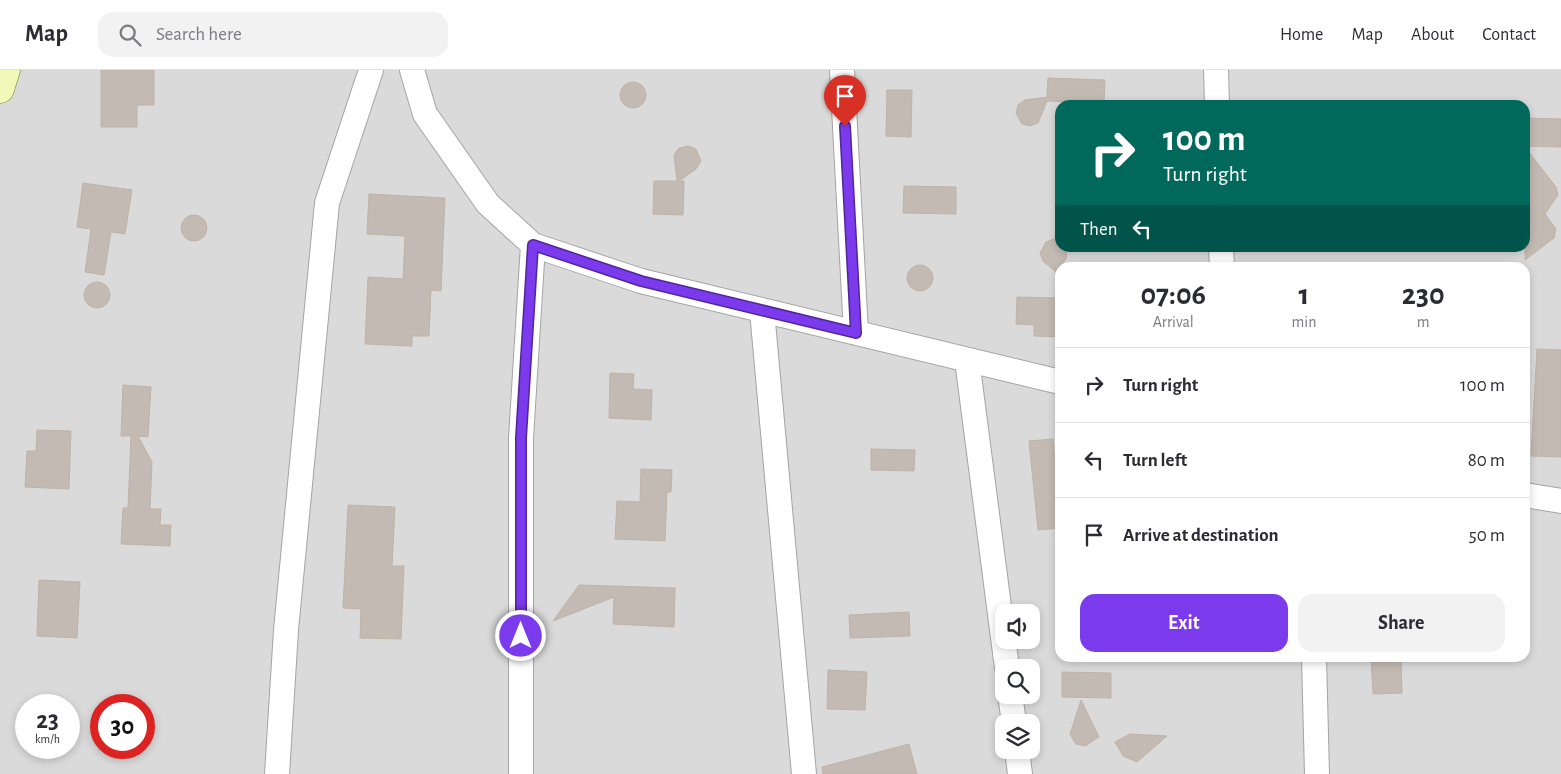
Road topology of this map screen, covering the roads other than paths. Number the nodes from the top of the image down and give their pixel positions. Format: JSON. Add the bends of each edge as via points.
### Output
{"nodes":[{"id":1,"x":6,"y":70,"type":"edge"},
{"id":2,"x":371,"y":70,"type":"edge"},
{"id":3,"x":412,"y":70,"type":"edge"},
{"id":4,"x":842,"y":70,"type":"edge"},
{"id":5,"x":1216,"y":70,"type":"edge"},
{"id":6,"x":0,"y":88,"type":"edge"},
{"id":7,"x":1217,"y":100,"type":"edge"},
{"id":8,"x":533,"y":245,"type":"junction"},
{"id":9,"x":762,"y":311,"type":"junction"},
{"id":10,"x":856,"y":333,"type":"junction"},
{"id":11,"x":968,"y":360,"type":"junction"},
{"id":12,"x":1055,"y":381,"type":"edge"},
{"id":13,"x":1530,"y":496,"type":"edge"},
{"id":14,"x":1561,"y":502,"type":"edge"},
{"id":15,"x":1006,"y":659,"type":"edge"},
{"id":16,"x":1314,"y":662,"type":"edge"},
{"id":17,"x":1018,"y":759,"type":"edge"},
{"id":18,"x":277,"y":774,"type":"edge"},
{"id":19,"x":521,"y":774,"type":"edge"},
{"id":20,"x":804,"y":774,"type":"edge"},
{"id":21,"x":1020,"y":774,"type":"edge"},
{"id":22,"x":1317,"y":774,"type":"edge"}],
"edges":[{"from":1,"to":6,"type":"main road"},
{"from":2,"to":18,"type":"street","via":[[328,203],[286,630]]},
{"from":3,"to":8,"type":"street","via":[[431,122],[488,204]]},
{"from":4,"to":10,"type":"street"},
{"from":5,"to":7,"type":"street"},
{"from":8,"to":9,"type":"street","via":[[641,281]]},
{"from":8,"to":19,"type":"street","via":[[521,438]]},
{"from":9,"to":10,"type":"street"},
{"from":9,"to":20,"type":"street"},
{"from":10,"to":11,"type":"street"},
{"from":11,"to":12,"type":"street"},
{"from":11,"to":15,"type":"street"},
{"from":13,"to":14,"type":"street"},
{"from":16,"to":22,"type":"street"},
{"from":17,"to":21,"type":"street"}]}
